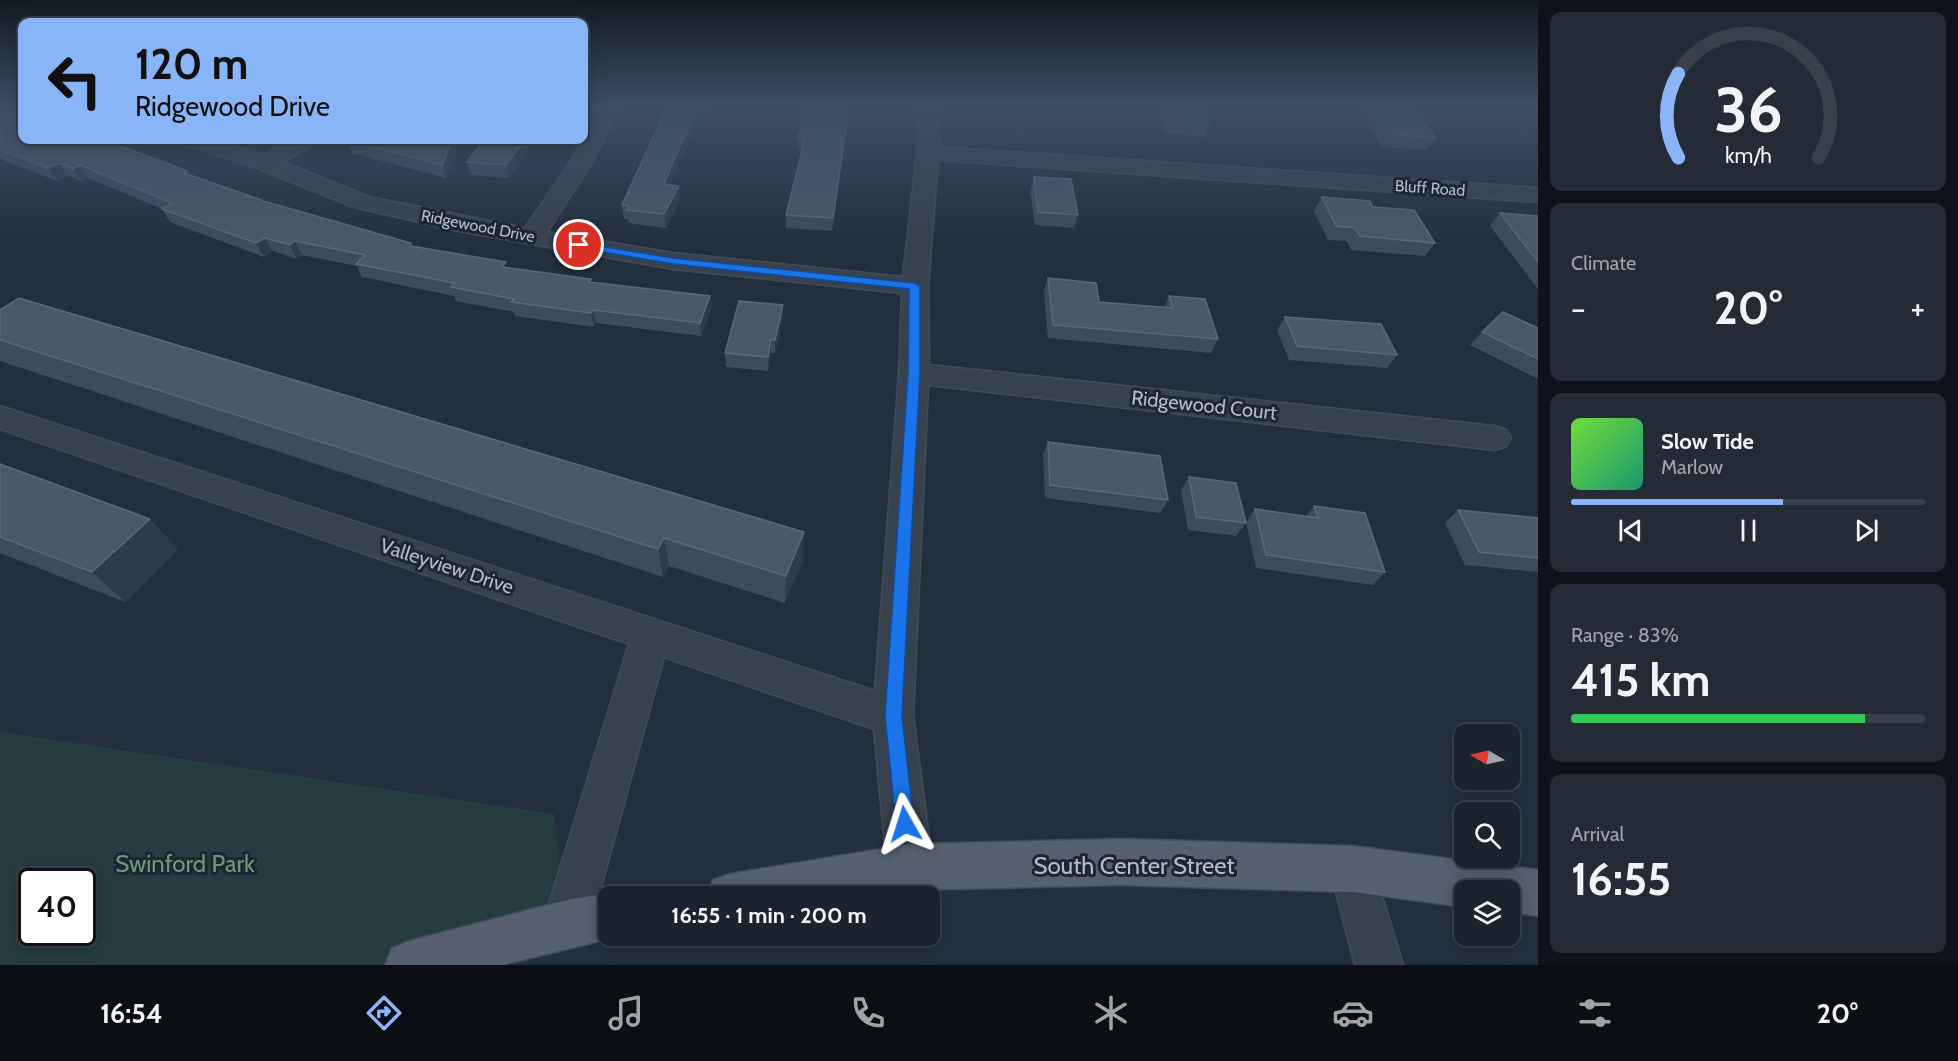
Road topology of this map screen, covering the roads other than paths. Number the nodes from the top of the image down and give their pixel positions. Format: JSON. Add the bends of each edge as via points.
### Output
{"nodes":[{"id":1,"x":232,"y":152,"type":"edge"},
{"id":2,"x":284,"y":152,"type":"edge"},
{"id":3,"x":586,"y":152,"type":"edge"},
{"id":4,"x":928,"y":153,"type":"joint"},
{"id":5,"x":265,"y":163,"type":"junction"},
{"id":6,"x":1538,"y":195,"type":"edge"},
{"id":7,"x":532,"y":236,"type":"junction"},
{"id":8,"x":915,"y":286,"type":"junction"},
{"id":9,"x":914,"y":373,"type":"junction"},
{"id":10,"x":0,"y":417,"type":"edge"},
{"id":11,"x":1495,"y":438,"type":"dead end"},
{"id":12,"x":651,"y":634,"type":"junction"},
{"id":13,"x":893,"y":716,"type":"junction"},
{"id":14,"x":910,"y":867,"type":"junction"},
{"id":15,"x":1353,"y":869,"type":"junction"},
{"id":16,"x":796,"y":886,"type":"edge"},
{"id":17,"x":1538,"y":894,"type":"edge"},
{"id":18,"x":588,"y":921,"type":"edge"},
{"id":19,"x":409,"y":965,"type":"edge"},
{"id":20,"x":1379,"y":965,"type":"edge"}],
"edges":[{"from":1,"to":5,"type":"street","name":"Ridgewood Drive"},
{"from":2,"to":5,"type":"street"},
{"from":3,"to":7,"type":"street"},
{"from":4,"to":6,"type":"street","name":"Bluff Road"},
{"from":4,"to":8,"type":"street"},
{"from":5,"to":7,"type":"street","name":"Ridgewood Drive","via":[[362,202]]},
{"from":7,"to":8,"type":"street","name":"Ridgewood Drive","via":[[673,261]]},
{"from":8,"to":9,"type":"street"},
{"from":9,"to":11,"type":"street","name":"Ridgewood Court"},
{"from":9,"to":13,"type":"street"},
{"from":10,"to":12,"type":"street","name":"Valleyview Drive"},
{"from":12,"to":13,"type":"street","name":"Valleyview Drive"},
{"from":12,"to":18,"type":"street"},
{"from":13,"to":14,"type":"street"},
{"from":14,"to":15,"type":"main road","name":"South Center Street","via":[[1120,862]]},
{"from":14,"to":16,"type":"main road","name":"South Center Street"},
{"from":15,"to":17,"type":"main road","name":"South Center Street"},
{"from":15,"to":20,"type":"street"},
{"from":18,"to":19,"type":"main road"}]}
